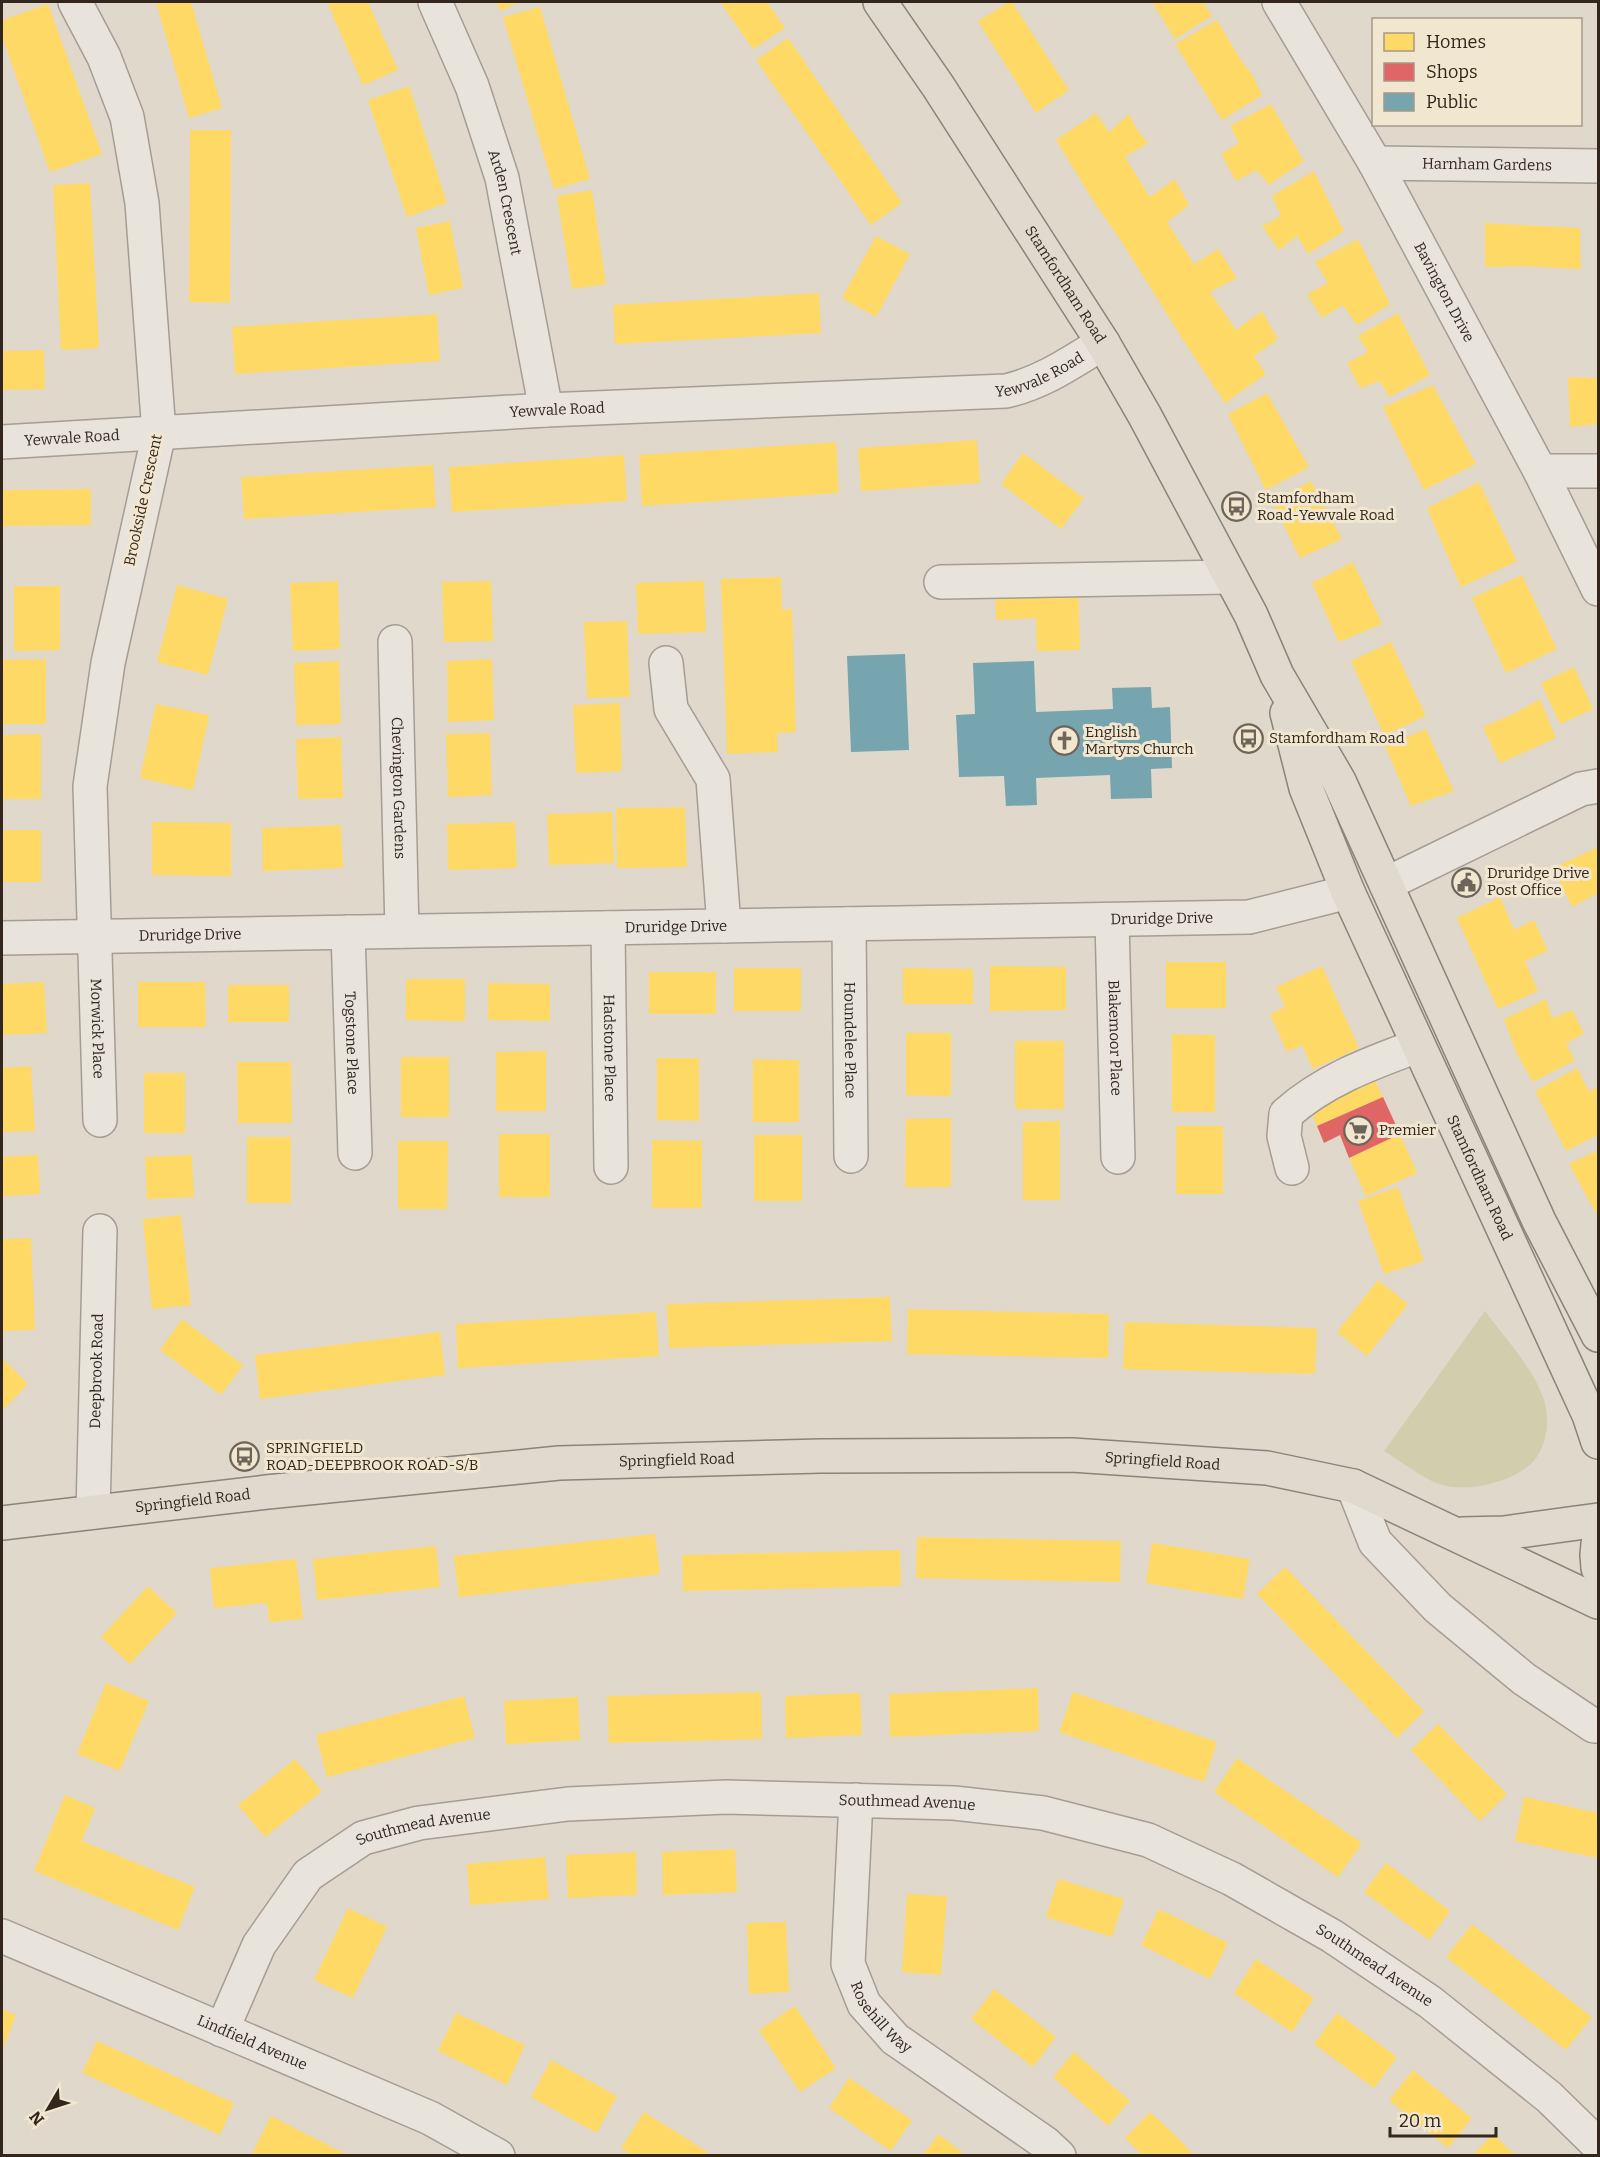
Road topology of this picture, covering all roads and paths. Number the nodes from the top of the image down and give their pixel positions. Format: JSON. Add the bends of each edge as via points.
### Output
{"nodes":[{"id":1,"x":75,"y":2,"type":"edge"},
{"id":2,"x":435,"y":2,"type":"edge"},
{"id":3,"x":880,"y":2,"type":"edge"},
{"id":4,"x":1279,"y":2,"type":"edge"},
{"id":5,"x":1375,"y":163,"type":"junction"},
{"id":6,"x":1599,"y":166,"type":"edge"},
{"id":7,"x":1103,"y":343,"type":"junction"},
{"id":8,"x":546,"y":410,"type":"junction"},
{"id":9,"x":159,"y":433,"type":"junction"},
{"id":10,"x":2,"y":442,"type":"edge"},
{"id":11,"x":1540,"y":471,"type":"junction"},
{"id":12,"x":1599,"y":471,"type":"edge"},
{"id":13,"x":1229,"y":577,"type":"junction"},
{"id":14,"x":941,"y":582,"type":"dead end"},
{"id":15,"x":1599,"y":589,"type":"edge"},
{"id":16,"x":395,"y":642,"type":"dead end"},
{"id":17,"x":666,"y":663,"type":"dead end"},
{"id":18,"x":1277,"y":675,"type":"junction"},
{"id":19,"x":1599,"y":786,"type":"edge"},
{"id":20,"x":1386,"y":884,"type":"junction"},
{"id":21,"x":1347,"y":892,"type":"junction"},
{"id":22,"x":1112,"y":920,"type":"junction"},
{"id":23,"x":849,"y":924,"type":"junction"},
{"id":24,"x":724,"y":926,"type":"junction"},
{"id":25,"x":608,"y":928,"type":"junction"},
{"id":26,"x":402,"y":931,"type":"junction"},
{"id":27,"x":348,"y":932,"type":"junction"},
{"id":28,"x":94,"y":936,"type":"junction"},
{"id":29,"x":2,"y":938,"type":"edge"},
{"id":30,"x":1417,"y":1046,"type":"junction"},
{"id":31,"x":100,"y":1120,"type":"dead end"},
{"id":32,"x":355,"y":1153,"type":"dead end"},
{"id":33,"x":851,"y":1156,"type":"dead end"},
{"id":34,"x":1118,"y":1157,"type":"dead end"},
{"id":35,"x":611,"y":1167,"type":"dead end"},
{"id":36,"x":1292,"y":1168,"type":"dead end"},
{"id":37,"x":100,"y":1231,"type":"dead end"},
{"id":38,"x":1599,"y":1335,"type":"edge"},
{"id":39,"x":1599,"y":1442,"type":"edge"},
{"id":40,"x":1353,"y":1486,"type":"junction"},
{"id":41,"x":93,"y":1512,"type":"junction"},
{"id":42,"x":1599,"y":1520,"type":"edge"},
{"id":43,"x":2,"y":1523,"type":"edge"},
{"id":44,"x":1457,"y":1534,"type":"junction"},
{"id":45,"x":1599,"y":1544,"type":"edge"},
{"id":46,"x":1599,"y":1568,"type":"edge"},
{"id":47,"x":1599,"y":1602,"type":"edge"},
{"id":48,"x":1599,"y":1726,"type":"edge"},
{"id":49,"x":856,"y":1800,"type":"junction"},
{"id":50,"x":2,"y":1936,"type":"edge"},
{"id":51,"x":222,"y":2030,"type":"junction"},
{"id":52,"x":1599,"y":2145,"type":"edge"},
{"id":53,"x":498,"y":2156,"type":"edge"},
{"id":54,"x":1059,"y":2156,"type":"edge"}],
"edges":[{"from":1,"to":9,"type":"street","name":"Brookside Crescent","via":[[104,57],[127,117],[142,203]]},
{"from":2,"to":8,"type":"street","name":"Arden Crescent","via":[[472,86],[502,178]]},
{"from":3,"to":7,"type":"main road","name":"Stamfordham Road"},
{"from":4,"to":5,"type":"street","name":"Bavington Drive"},
{"from":5,"to":6,"type":"street","name":"Harnham Gardens"},
{"from":5,"to":11,"type":"street","name":"Bavington Drive"},
{"from":7,"to":8,"type":"street","name":"Yewvale Road","via":[[1048,376],[1006,391]]},
{"from":7,"to":13,"type":"main road","name":"Stamfordham Road"},
{"from":8,"to":9,"type":"street","name":"Yewvale Road"},
{"from":9,"to":10,"type":"street","name":"Yewvale Road"},
{"from":9,"to":28,"type":"street","name":"Brookside Crescent","via":[[108,663],[90,786]]},
{"from":11,"to":12,"type":"street"},
{"from":11,"to":15,"type":"street","name":"Bavington Drive"},
{"from":13,"to":14,"type":"street"},
{"from":13,"to":18,"type":"main road","name":"Stamfordham Road","via":[[1251,615]]},
{"from":16,"to":26,"type":"street","name":"Chevington Gardens"},
{"from":17,"to":24,"type":"street","via":[[672,709],[713,779]]},
{"from":18,"to":20,"type":"main road","name":"Stamfordham Road","via":[[1339,781]]},
{"from":18,"to":21,"type":"main road","name":"Stamfordham Road","via":[[1306,788]]},
{"from":19,"to":20,"type":"street","via":[[1581,789]]},
{"from":20,"to":38,"type":"main road","name":"Stamfordham Road","via":[[1539,1221]]},
{"from":21,"to":22,"type":"street","name":"Druridge Drive","via":[[1249,917]]},
{"from":21,"to":30,"type":"main road","name":"Stamfordham Road"},
{"from":22,"to":23,"type":"street","name":"Druridge Drive"},
{"from":22,"to":34,"type":"street","name":"Blakemoor Place"},
{"from":23,"to":24,"type":"street","name":"Druridge Drive"},
{"from":23,"to":33,"type":"street","name":"Houndelee Place"},
{"from":24,"to":25,"type":"street","name":"Druridge Drive"},
{"from":25,"to":26,"type":"street","name":"Druridge Drive"},
{"from":25,"to":35,"type":"street","name":"Hadstone Place"},
{"from":26,"to":27,"type":"street","name":"Druridge Drive"},
{"from":27,"to":28,"type":"street","name":"Druridge Drive"},
{"from":27,"to":32,"type":"street","name":"Togstone Place"},
{"from":28,"to":29,"type":"street","name":"Druridge Drive"},
{"from":28,"to":31,"type":"street","name":"Morwick Place"},
{"from":30,"to":36,"type":"street","via":[[1366,1064],[1304,1098],[1286,1114],[1284,1136]]},
{"from":30,"to":39,"type":"main road","name":"Stamfordham Road"},
{"from":37,"to":41,"type":"street","name":"Deepbrook Road"},
{"from":40,"to":41,"type":"main road","name":"Springfield Road","via":[[1267,1468],[1072,1455],[821,1456],[559,1463]]},
{"from":40,"to":44,"type":"main road","name":"Springfield Road"},
{"from":40,"to":48,"type":"street","via":[[1375,1542],[1438,1608],[1524,1679]]},
{"from":41,"to":43,"type":"main road","name":"Springfield Road"},
{"from":42,"to":44,"type":"main road","name":"Springfield Road","via":[[1504,1533]]},
{"from":44,"to":47,"type":"main road","name":"Springfield Road"},
{"from":45,"to":46,"type":"main road"},
{"from":49,"to":51,"type":"street","name":"Southmead Avenue","via":[[726,1797],[568,1804],[419,1823],[363,1838],[308,1875],[259,1945]]},
{"from":49,"to":52,"type":"street","name":"Southmead Avenue","via":[[954,1803],[1043,1813],[1148,1840],[1221,1874],[1332,1936],[1430,2002],[1549,2097]]},
{"from":49,"to":54,"type":"street","name":"Rosehill Way","via":[[848,1964],[864,2004],[895,2039]]},
{"from":50,"to":51,"type":"street","name":"Lindfield Avenue"},
{"from":51,"to":53,"type":"street","name":"Lindfield Avenue","via":[[430,2118]]}]}
